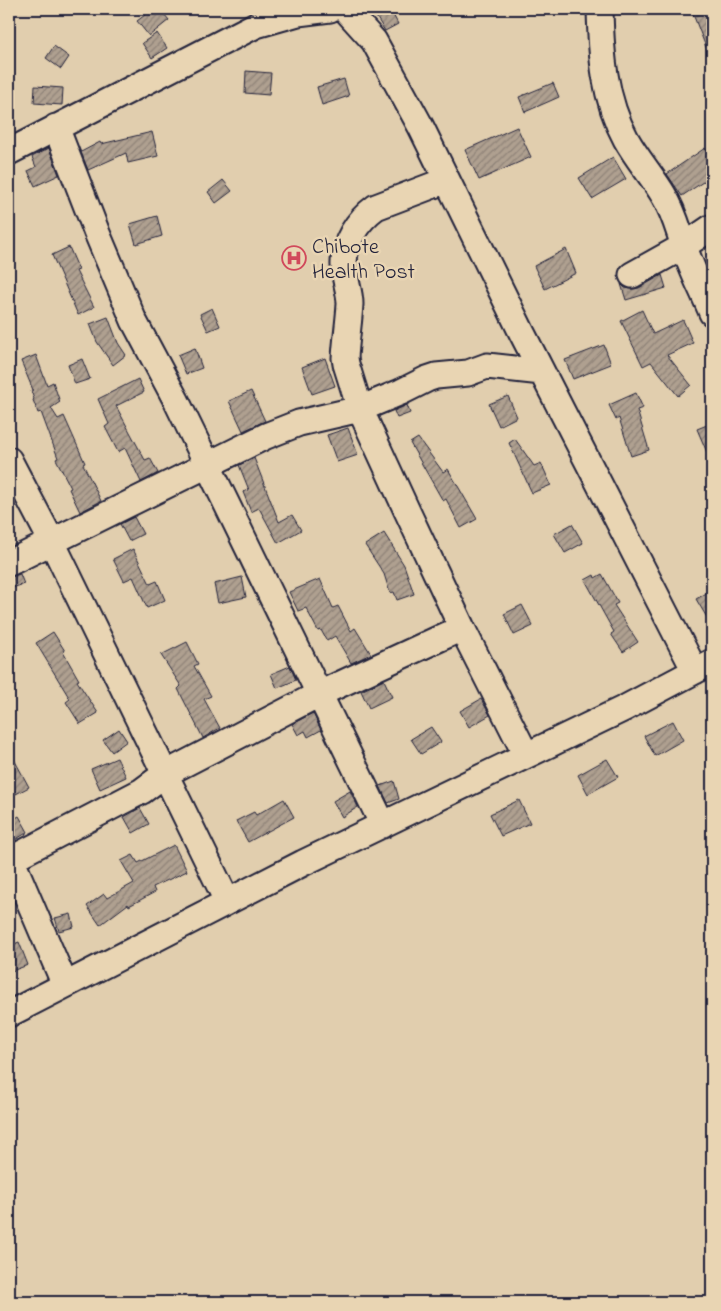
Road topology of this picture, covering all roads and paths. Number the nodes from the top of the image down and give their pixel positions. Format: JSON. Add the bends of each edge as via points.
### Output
{"nodes":[{"id":1,"x":330,"y":9,"type":"edge"},
{"id":2,"x":345,"y":9,"type":"edge"},
{"id":3,"x":600,"y":9,"type":"edge"},
{"id":4,"x":257,"y":17,"type":"edge"},
{"id":5,"x":56,"y":127,"type":"junction"},
{"id":6,"x":9,"y":152,"type":"edge"},
{"id":7,"x":446,"y":180,"type":"junction"},
{"id":8,"x":712,"y":227,"type":"edge"},
{"id":9,"x":684,"y":246,"type":"junction"},
{"id":10,"x":632,"y":275,"type":"dead end"},
{"id":11,"x":712,"y":313,"type":"edge"},
{"id":12,"x":542,"y":372,"type":"junction"},
{"id":13,"x":360,"y":409,"type":"junction"},
{"id":14,"x":9,"y":460,"type":"edge"},
{"id":15,"x":208,"y":465,"type":"junction"},
{"id":16,"x":52,"y":542,"type":"junction"},
{"id":17,"x":9,"y":563,"type":"edge"},
{"id":18,"x":462,"y":628,"type":"junction"},
{"id":19,"x":703,"y":667,"type":"edge"},
{"id":20,"x":320,"y":694,"type":"junction"},
{"id":21,"x":526,"y":755,"type":"junction"},
{"id":22,"x":165,"y":774,"type":"junction"},
{"id":23,"x":383,"y":825,"type":"junction"},
{"id":24,"x":10,"y":856,"type":"edge"},
{"id":25,"x":227,"y":901,"type":"junction"},
{"id":26,"x":65,"y":985,"type":"junction"},
{"id":27,"x":9,"y":1014,"type":"edge"}],
"edges":[{"from":1,"to":4,"type":"street"},
{"from":2,"to":7,"type":"street","via":[[374,41]]},
{"from":3,"to":9,"type":"street","via":[[608,95],[615,117],[626,140],[664,196]]},
{"from":4,"to":5,"type":"street"},
{"from":5,"to":6,"type":"street"},
{"from":5,"to":15,"type":"street","via":[[124,300]]},
{"from":7,"to":12,"type":"street"},
{"from":7,"to":13,"type":"street","via":[[376,207],[357,223],[350,238],[344,254],[350,303],[345,358]]},
{"from":8,"to":9,"type":"street"},
{"from":9,"to":10,"type":"street"},
{"from":9,"to":11,"type":"street"},
{"from":12,"to":13,"type":"street","via":[[487,366],[460,375],[426,378]]},
{"from":12,"to":19,"type":"street"},
{"from":13,"to":15,"type":"street","via":[[299,423]]},
{"from":13,"to":18,"type":"street"},
{"from":14,"to":16,"type":"street"},
{"from":15,"to":16,"type":"street"},
{"from":15,"to":20,"type":"street"},
{"from":16,"to":17,"type":"street"},
{"from":16,"to":22,"type":"street"},
{"from":18,"to":20,"type":"street"},
{"from":18,"to":21,"type":"street"},
{"from":19,"to":21,"type":"street"},
{"from":20,"to":22,"type":"street"},
{"from":20,"to":23,"type":"street"},
{"from":21,"to":23,"type":"street"},
{"from":22,"to":24,"type":"street","via":[[142,791]]},
{"from":22,"to":25,"type":"street"},
{"from":23,"to":25,"type":"street"},
{"from":24,"to":26,"type":"street"},
{"from":25,"to":26,"type":"street"},
{"from":26,"to":27,"type":"street"}]}
